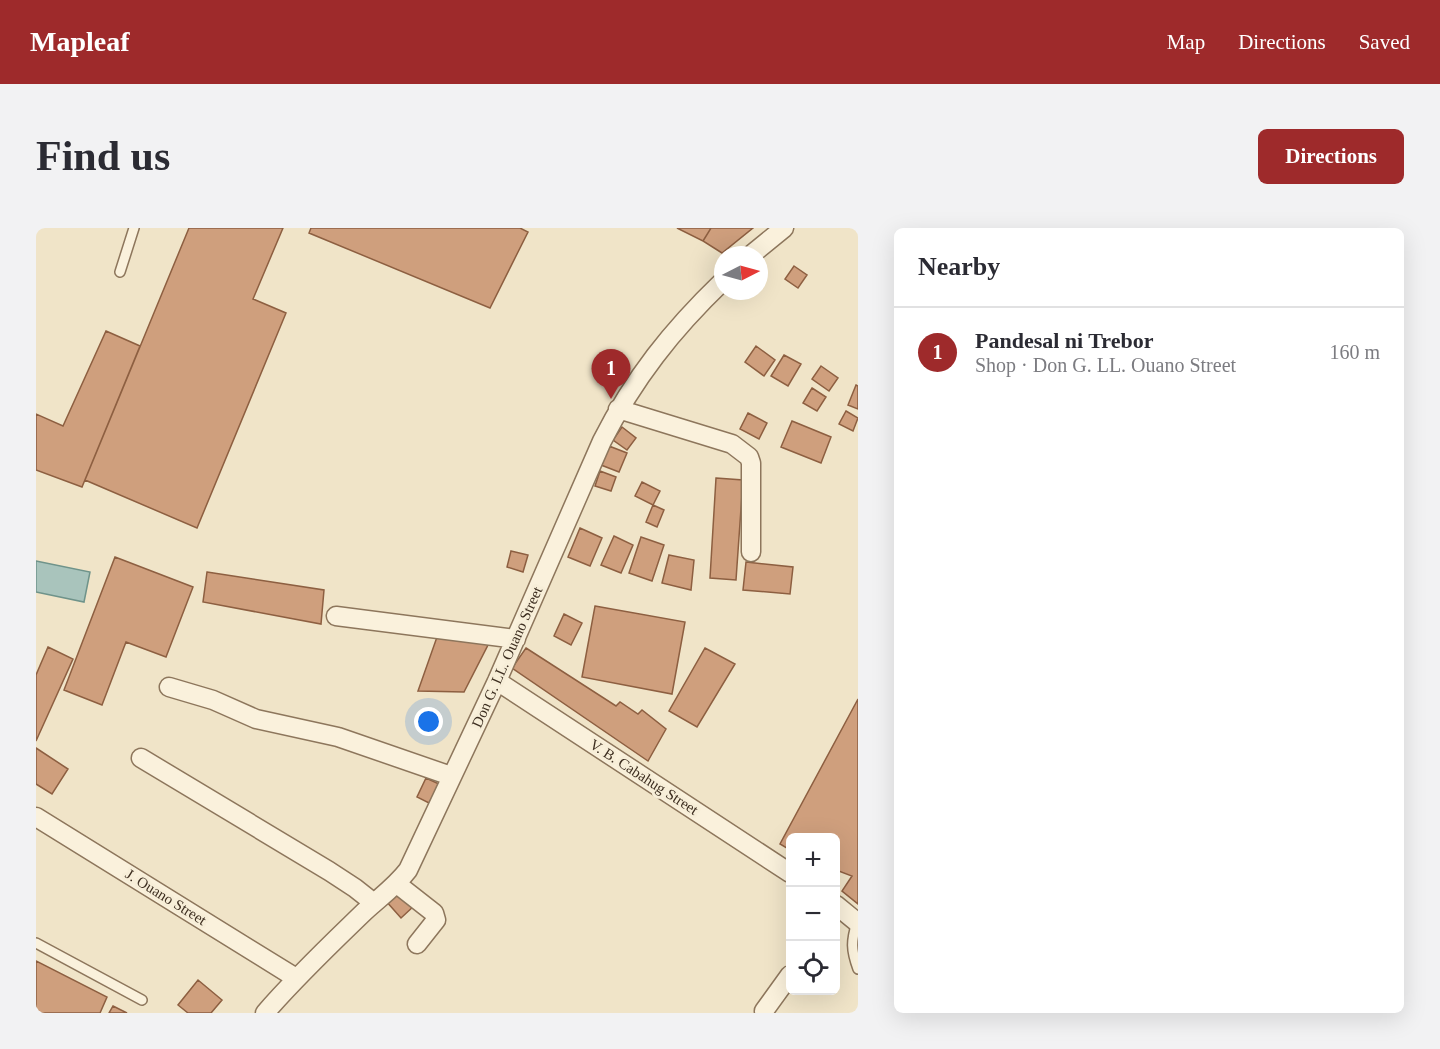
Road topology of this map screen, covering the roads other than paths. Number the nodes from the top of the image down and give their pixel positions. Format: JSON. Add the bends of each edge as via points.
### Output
{"nodes":[{"id":1,"x":134,"y":228,"type":"edge"},
{"id":2,"x":784,"y":228,"type":"edge"},
{"id":3,"x":762,"y":246,"type":"edge"},
{"id":4,"x":120,"y":272,"type":"dead end"},
{"id":5,"x":714,"y":290,"type":"edge"},
{"id":6,"x":618,"y":410,"type":"junction"},
{"id":7,"x":751,"y":552,"type":"dead end"},
{"id":8,"x":336,"y":616,"type":"dead end"},
{"id":9,"x":516,"y":639,"type":"junction"},
{"id":10,"x":497,"y":681,"type":"junction"},
{"id":11,"x":169,"y":687,"type":"dead end"},
{"id":12,"x":141,"y":758,"type":"dead end"},
{"id":13,"x":452,"y":776,"type":"junction"},
{"id":14,"x":36,"y":817,"type":"edge"},
{"id":15,"x":786,"y":870,"type":"edge"},
{"id":16,"x":397,"y":884,"type":"junction"},
{"id":17,"x":374,"y":903,"type":"junction"},
{"id":18,"x":840,"y":910,"type":"edge"},
{"id":19,"x":857,"y":922,"type":"edge"},
{"id":20,"x":36,"y":943,"type":"edge"},
{"id":21,"x":417,"y":944,"type":"dead end"},
{"id":22,"x":858,"y":969,"type":"edge"},
{"id":23,"x":296,"y":978,"type":"junction"},
{"id":24,"x":786,"y":981,"type":"edge"},
{"id":25,"x":142,"y":1000,"type":"dead end"},
{"id":26,"x":764,"y":1011,"type":"dead end"},
{"id":27,"x":265,"y":1013,"type":"edge"}],
"edges":[{"from":1,"to":4,"type":"lane"},
{"from":2,"to":3,"type":"street"},
{"from":5,"to":6,"type":"street","name":"Don G. LL. Ouano Street","via":[[667,339]]},
{"from":6,"to":7,"type":"street","via":[[732,444],[749,457]]},
{"from":6,"to":9,"type":"street","name":"Don G. LL. Ouano Street"},
{"from":8,"to":9,"type":"street"},
{"from":9,"to":10,"type":"street","name":"Don G. LL. Ouano Street"},
{"from":10,"to":13,"type":"street","name":"Don G. LL. Ouano Street"},
{"from":10,"to":15,"type":"street","name":"V. B. Cabahug Street"},
{"from":11,"to":13,"type":"street","via":[[256,719],[338,737]]},
{"from":12,"to":17,"type":"street","via":[[329,871]]},
{"from":13,"to":16,"type":"street","name":"Don G. LL. Ouano Street","via":[[408,870]]},
{"from":14,"to":23,"type":"street","name":"J. Ouano Street"},
{"from":16,"to":17,"type":"street","name":"Don G. LL. Ouano Street"},
{"from":16,"to":21,"type":"street","via":[[434,913],[436,920]]},
{"from":17,"to":23,"type":"street","name":"Don G. LL. Ouano Street"},
{"from":18,"to":19,"type":"street"},
{"from":19,"to":22,"type":"lane","via":[[851,942]]},
{"from":20,"to":25,"type":"lane"},
{"from":23,"to":27,"type":"street","name":"Don G. LL. Ouano Street"},
{"from":24,"to":26,"type":"street"}]}
